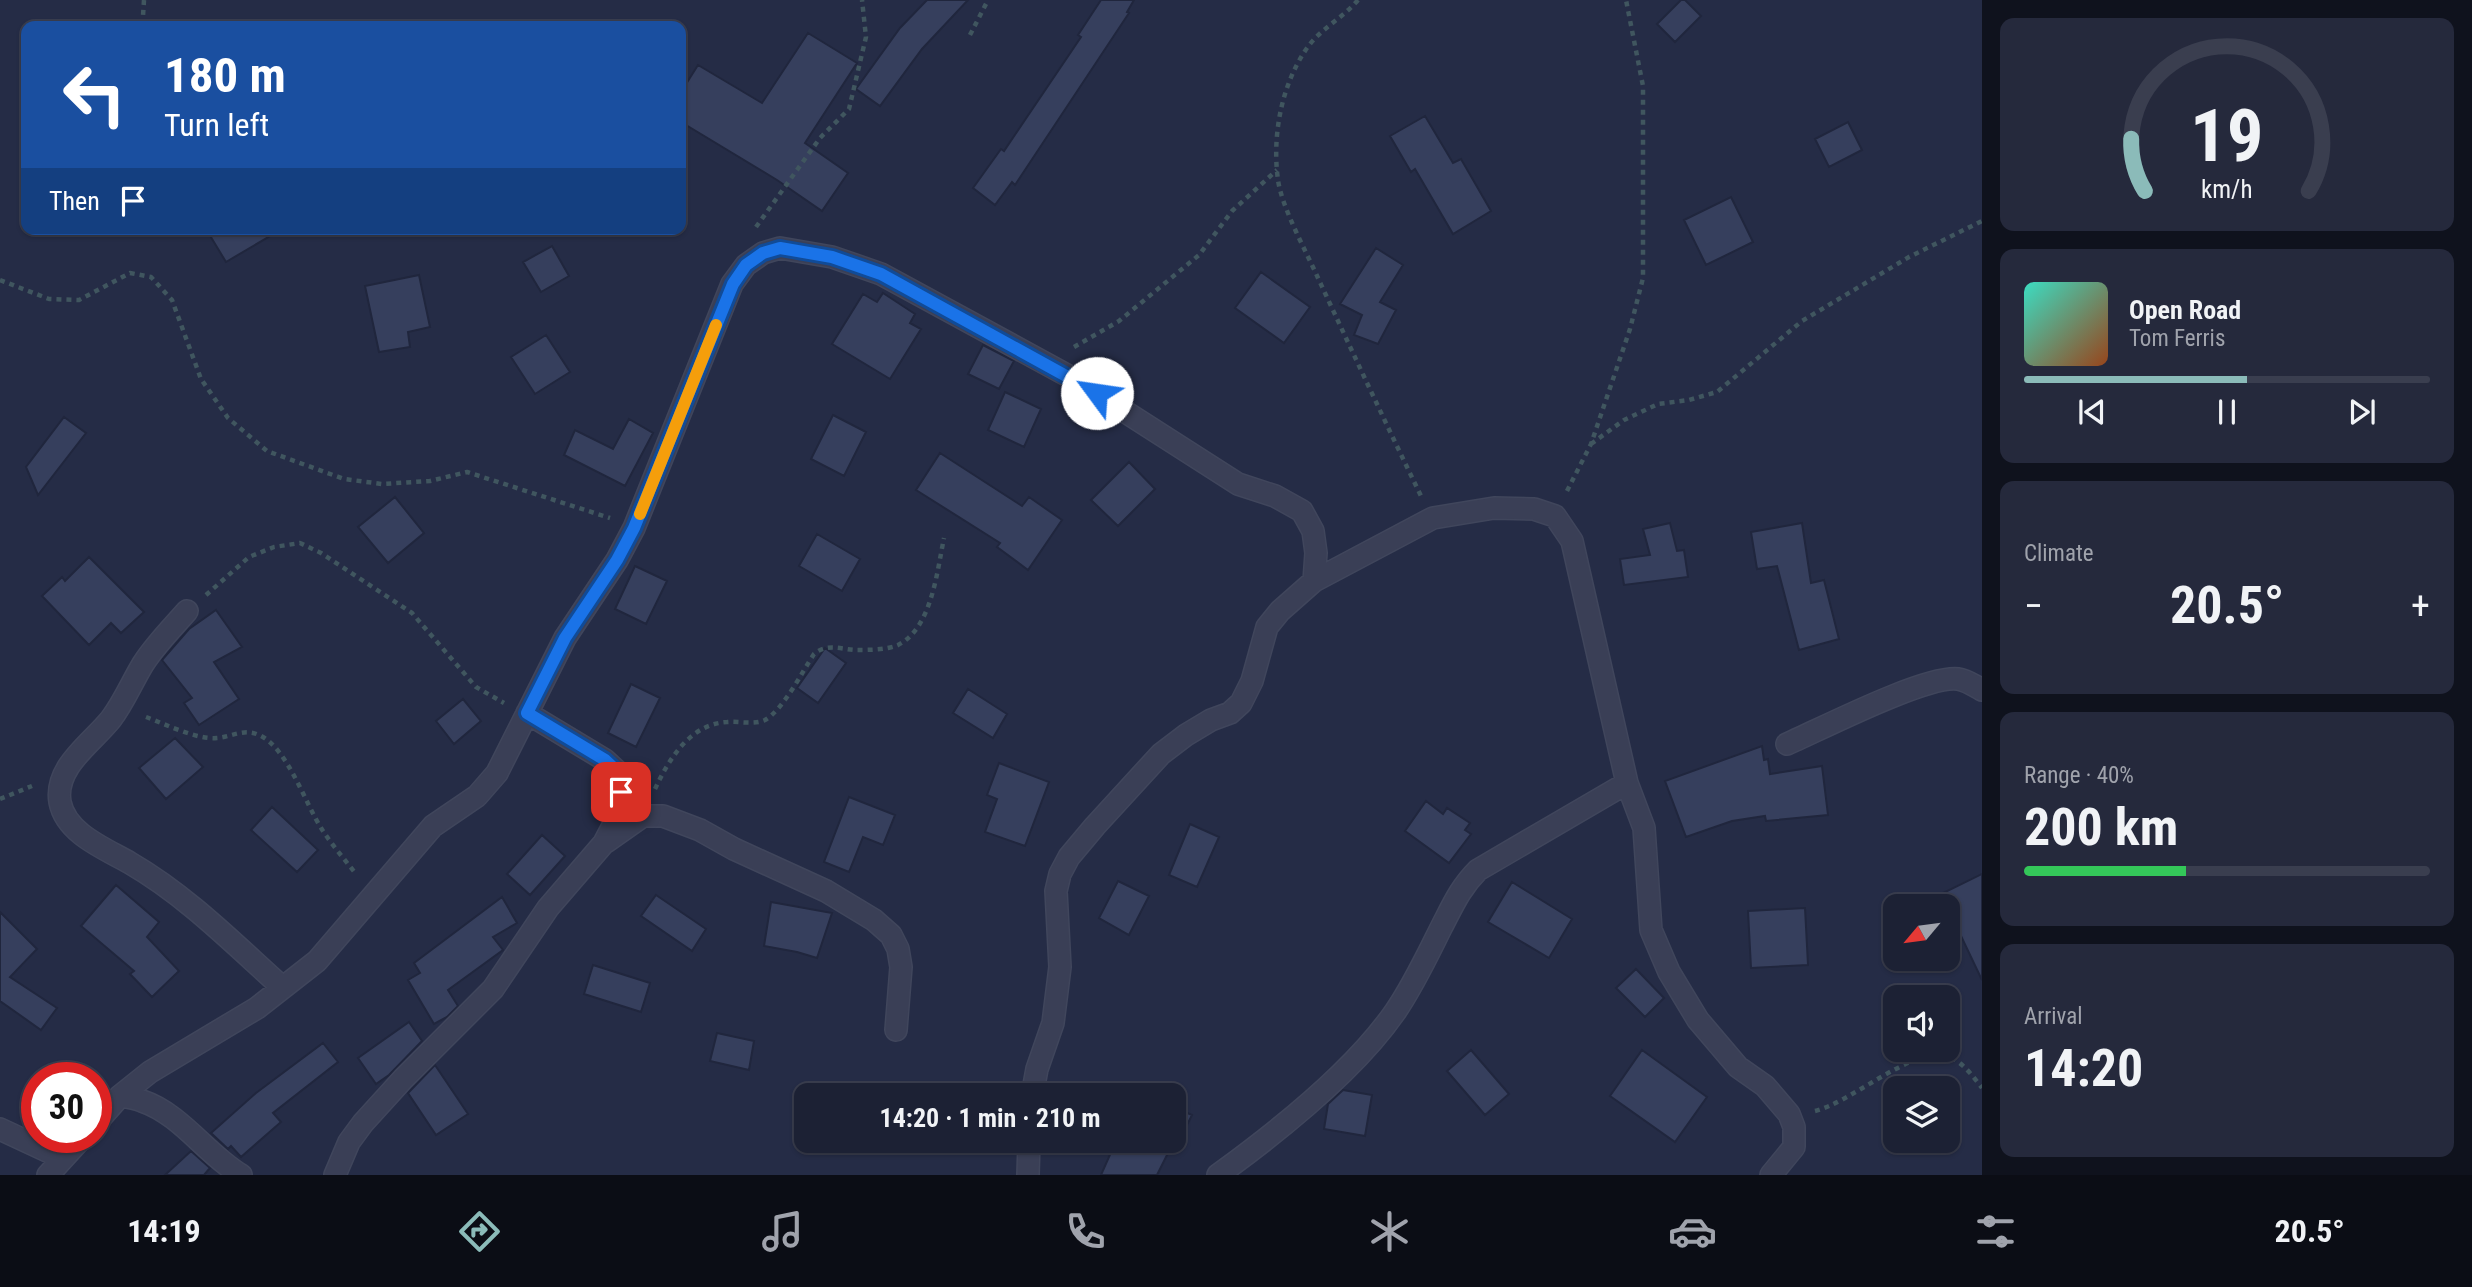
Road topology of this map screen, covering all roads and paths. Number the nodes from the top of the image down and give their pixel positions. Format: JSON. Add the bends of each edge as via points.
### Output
{"nodes":[{"id":1,"x":144,"y":0,"type":"edge"},
{"id":2,"x":862,"y":0,"type":"edge"},
{"id":3,"x":988,"y":0,"type":"edge"},
{"id":4,"x":1358,"y":0,"type":"edge"},
{"id":5,"x":1626,"y":0,"type":"edge"},
{"id":6,"x":144,"y":21,"type":"edge"},
{"id":7,"x":970,"y":35,"type":"dead end"},
{"id":8,"x":1278,"y":170,"type":"junction"},
{"id":9,"x":1982,"y":221,"type":"edge"},
{"id":10,"x":751,"y":238,"type":"dead end"},
{"id":11,"x":0,"y":280,"type":"edge"},
{"id":12,"x":1046,"y":363,"type":"junction"},
{"id":13,"x":1591,"y":444,"type":"junction"},
{"id":14,"x":1555,"y":516,"type":"junction"},
{"id":15,"x":1433,"y":519,"type":"junction"},
{"id":16,"x":634,"y":528,"type":"junction"},
{"id":17,"x":944,"y":538,"type":"dead end"},
{"id":18,"x":1314,"y":580,"type":"junction"},
{"id":19,"x":187,"y":611,"type":"joint"},
{"id":20,"x":1982,"y":690,"type":"edge"},
{"id":21,"x":527,"y":713,"type":"junction"},
{"id":22,"x":110,"y":720,"type":"junction"},
{"id":23,"x":1787,"y":744,"type":"dead end"},
{"id":24,"x":1628,"y":783,"type":"junction"},
{"id":25,"x":643,"y":816,"type":"junction"},
{"id":26,"x":604,"y":843,"type":"junction"},
{"id":27,"x":372,"y":895,"type":"junction"},
{"id":28,"x":282,"y":987,"type":"junction"},
{"id":29,"x":896,"y":1030,"type":"dead end"},
{"id":30,"x":1034,"y":1083,"type":"edge"},
{"id":31,"x":1982,"y":1088,"type":"edge"},
{"id":32,"x":120,"y":1096,"type":"junction"},
{"id":33,"x":112,"y":1105,"type":"edge"},
{"id":34,"x":1789,"y":1114,"type":"junction"},
{"id":35,"x":0,"y":1129,"type":"edge"},
{"id":36,"x":67,"y":1153,"type":"edge"},
{"id":37,"x":1029,"y":1153,"type":"edge"},
{"id":38,"x":62,"y":1158,"type":"junction"},
{"id":39,"x":48,"y":1175,"type":"edge"},
{"id":40,"x":241,"y":1175,"type":"edge"},
{"id":41,"x":335,"y":1175,"type":"edge"},
{"id":42,"x":1028,"y":1175,"type":"edge"},
{"id":43,"x":1218,"y":1175,"type":"edge"},
{"id":44,"x":1771,"y":1175,"type":"edge"}],
"edges":[{"from":1,"to":6,"type":"path"},
{"from":2,"to":10,"type":"path","via":[[866,37],[849,109],[820,138]]},
{"from":3,"to":7,"type":"path"},
{"from":4,"to":8,"type":"path","via":[[1321,30],[1304,52],[1285,92],[1277,136]]},
{"from":5,"to":13,"type":"path","via":[[1643,86],[1643,278]]},
{"from":8,"to":12,"type":"path","via":[[1232,211],[1199,255],[1119,321]]},
{"from":8,"to":15,"type":"path","via":[[1286,206],[1307,255]]},
{"from":9,"to":13,"type":"path","via":[[1909,257],[1802,321],[1717,392],[1658,404]]},
{"from":11,"to":16,"type":"path","via":[[49,299],[79,300],[130,273],[151,277],[172,300],[201,379],[228,418],[267,451],[344,479],[382,484],[430,481],[467,471]]},
{"from":12,"to":16,"type":"street","via":[[881,274],[799,250],[780,248],[763,253],[746,265],[733,284]]},
{"from":12,"to":18,"type":"street","via":[[1238,484],[1276,496],[1302,511],[1313,531]]},
{"from":13,"to":14,"type":"path"},
{"from":14,"to":15,"type":"street","via":[[1534,509],[1494,508]]},
{"from":14,"to":24,"type":"street","via":[[1572,541]]},
{"from":15,"to":18,"type":"street"},
{"from":16,"to":21,"type":"street","via":[[565,638]]},
{"from":17,"to":25,"type":"path","via":[[930,605],[913,633],[898,645],[883,649],[820,649],[762,722],[710,723],[699,730],[665,767]]},
{"from":18,"to":30,"type":"street","via":[[1267,627],[1241,703],[1161,754],[1069,857],[1056,891],[1060,967],[1053,1023]]},
{"from":19,"to":21,"type":"path","via":[[249,557],[300,543],[412,613],[475,687]]},
{"from":19,"to":22,"type":"street","via":[[142,665]]},
{"from":20,"to":23,"type":"street","via":[[1960,679],[1947,679],[1902,692]]},
{"from":21,"to":26,"type":"street","via":[[618,772],[621,792]]},
{"from":21,"to":27,"type":"street","via":[[497,773],[477,796],[433,826]]},
{"from":22,"to":27,"type":"path","via":[[139,715],[216,739],[241,732],[258,734],[276,748],[324,832]]},
{"from":22,"to":28,"type":"street","via":[[65,773],[60,804],[67,818],[80,833],[160,881]]},
{"from":24,"to":34,"type":"street","via":[[1644,828],[1651,930],[1669,972],[1698,1020]]},
{"from":24,"to":43,"type":"street","via":[[1478,870],[1463,885],[1420,970],[1379,1033],[1309,1102]]},
{"from":25,"to":26,"type":"street"},
{"from":25,"to":29,"type":"street","via":[[663,816],[700,830],[827,891],[883,928],[898,949],[901,967]]},
{"from":26,"to":41,"type":"street","via":[[548,908],[493,989],[363,1123]]},
{"from":27,"to":28,"type":"street","via":[[317,961]]},
{"from":28,"to":32,"type":"street"},
{"from":31,"to":34,"type":"path","via":[[1968,1069],[1944,1055],[1933,1055],[1909,1063],[1832,1107]]},
{"from":32,"to":33,"type":"street"},
{"from":32,"to":40,"type":"street","via":[[144,1101],[171,1117]]},
{"from":34,"to":44,"type":"street","via":[[1794,1147]]},
{"from":35,"to":38,"type":"street"},
{"from":36,"to":38,"type":"street"},
{"from":37,"to":42,"type":"street"},
{"from":38,"to":39,"type":"street"}]}
